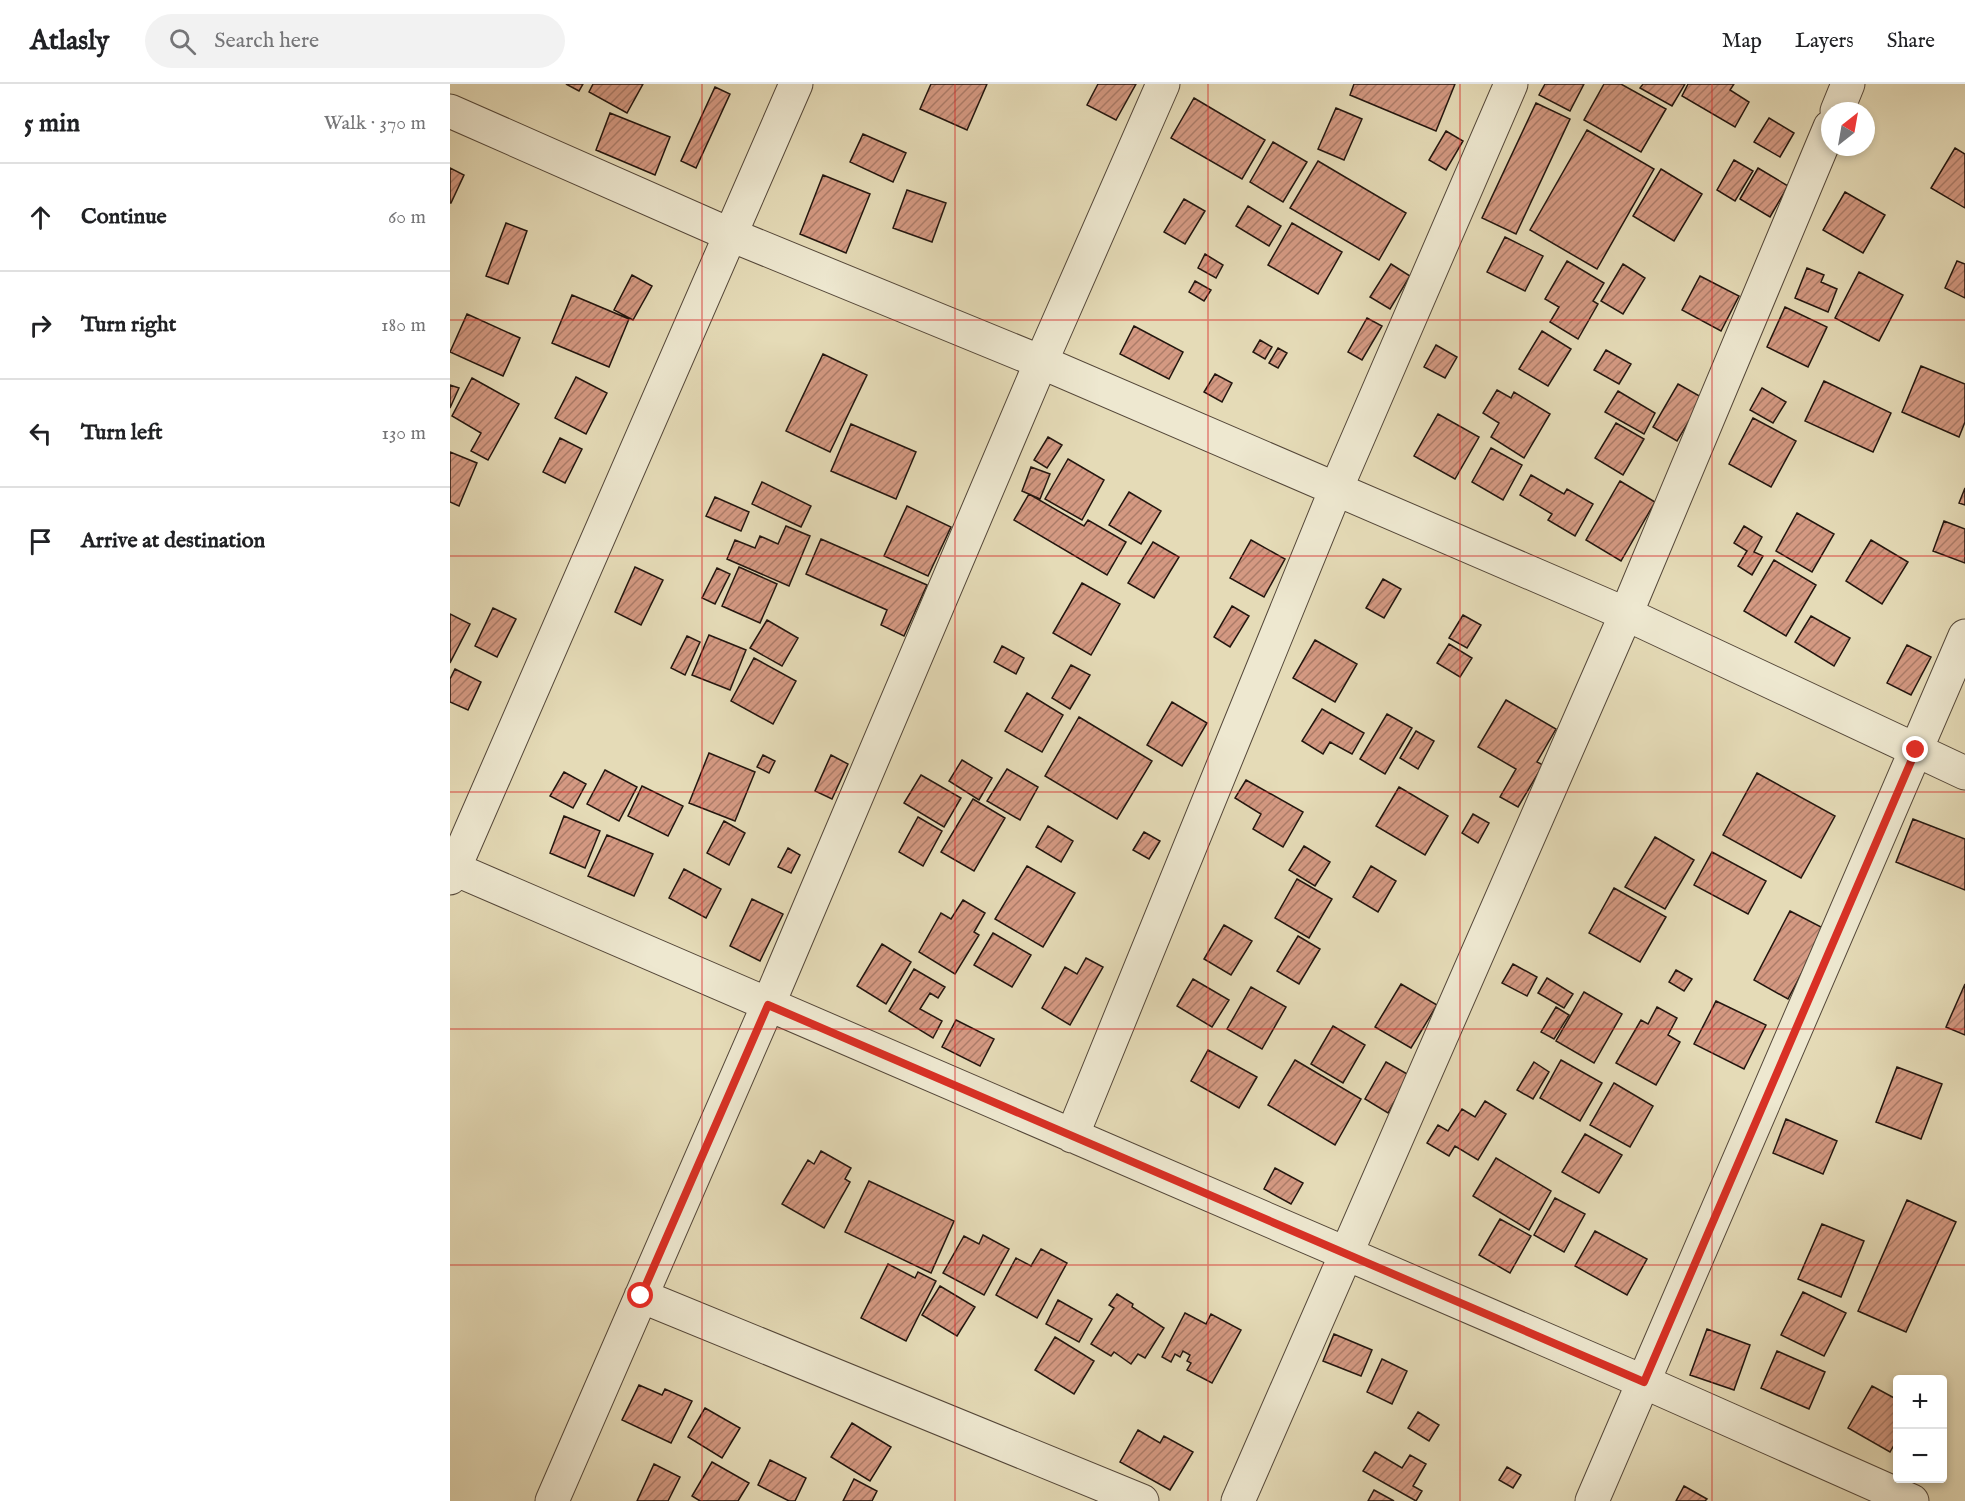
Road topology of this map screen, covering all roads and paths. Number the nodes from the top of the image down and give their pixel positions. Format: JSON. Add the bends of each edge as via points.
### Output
{"nodes":[{"id":1,"x":796,"y":84,"type":"edge"},
{"id":2,"x":1163,"y":84,"type":"edge"},
{"id":3,"x":1511,"y":84,"type":"edge"},
{"id":4,"x":1848,"y":84,"type":"edge"},
{"id":5,"x":1841,"y":102,"type":"edge"},
{"id":6,"x":450,"y":111,"type":"edge"},
{"id":7,"x":1821,"y":148,"type":"edge"},
{"id":8,"x":731,"y":235,"type":"junction"},
{"id":9,"x":1041,"y":362,"type":"junction"},
{"id":10,"x":1336,"y":489,"type":"junction"},
{"id":11,"x":1626,"y":614,"type":"junction"},
{"id":12,"x":1965,"y":636,"type":"edge"},
{"id":13,"x":1916,"y":750,"type":"junction"},
{"id":14,"x":1965,"y":773,"type":"edge"},
{"id":15,"x":452,"y":871,"type":"edge"},
{"id":16,"x":768,"y":1005,"type":"junction"},
{"id":17,"x":1072,"y":1136,"type":"junction"},
{"id":18,"x":1346,"y":1254,"type":"junction"},
{"id":19,"x":641,"y":1296,"type":"junction"},
{"id":20,"x":1644,"y":1382,"type":"junction"},
{"id":21,"x":552,"y":1501,"type":"edge"},
{"id":22,"x":1142,"y":1501,"type":"edge"},
{"id":23,"x":1239,"y":1501,"type":"edge"},
{"id":24,"x":1592,"y":1501,"type":"edge"},
{"id":25,"x":1912,"y":1501,"type":"edge"}],
"edges":[{"from":1,"to":8,"type":"street"},
{"from":2,"to":9,"type":"street"},
{"from":3,"to":10,"type":"street"},
{"from":4,"to":5,"type":"street"},
{"from":6,"to":8,"type":"street"},
{"from":7,"to":11,"type":"street"},
{"from":8,"to":9,"type":"street"},
{"from":8,"to":15,"type":"street"},
{"from":9,"to":10,"type":"street"},
{"from":9,"to":16,"type":"street"},
{"from":10,"to":11,"type":"street"},
{"from":10,"to":17,"type":"street"},
{"from":11,"to":13,"type":"street"},
{"from":11,"to":18,"type":"street"},
{"from":12,"to":13,"type":"street"},
{"from":13,"to":14,"type":"street"},
{"from":13,"to":20,"type":"street"},
{"from":15,"to":16,"type":"street"},
{"from":16,"to":17,"type":"street"},
{"from":16,"to":19,"type":"street"},
{"from":17,"to":18,"type":"street"},
{"from":18,"to":20,"type":"street"},
{"from":18,"to":23,"type":"street"},
{"from":19,"to":21,"type":"street"},
{"from":19,"to":22,"type":"street"},
{"from":20,"to":24,"type":"street"},
{"from":20,"to":25,"type":"street"}]}
